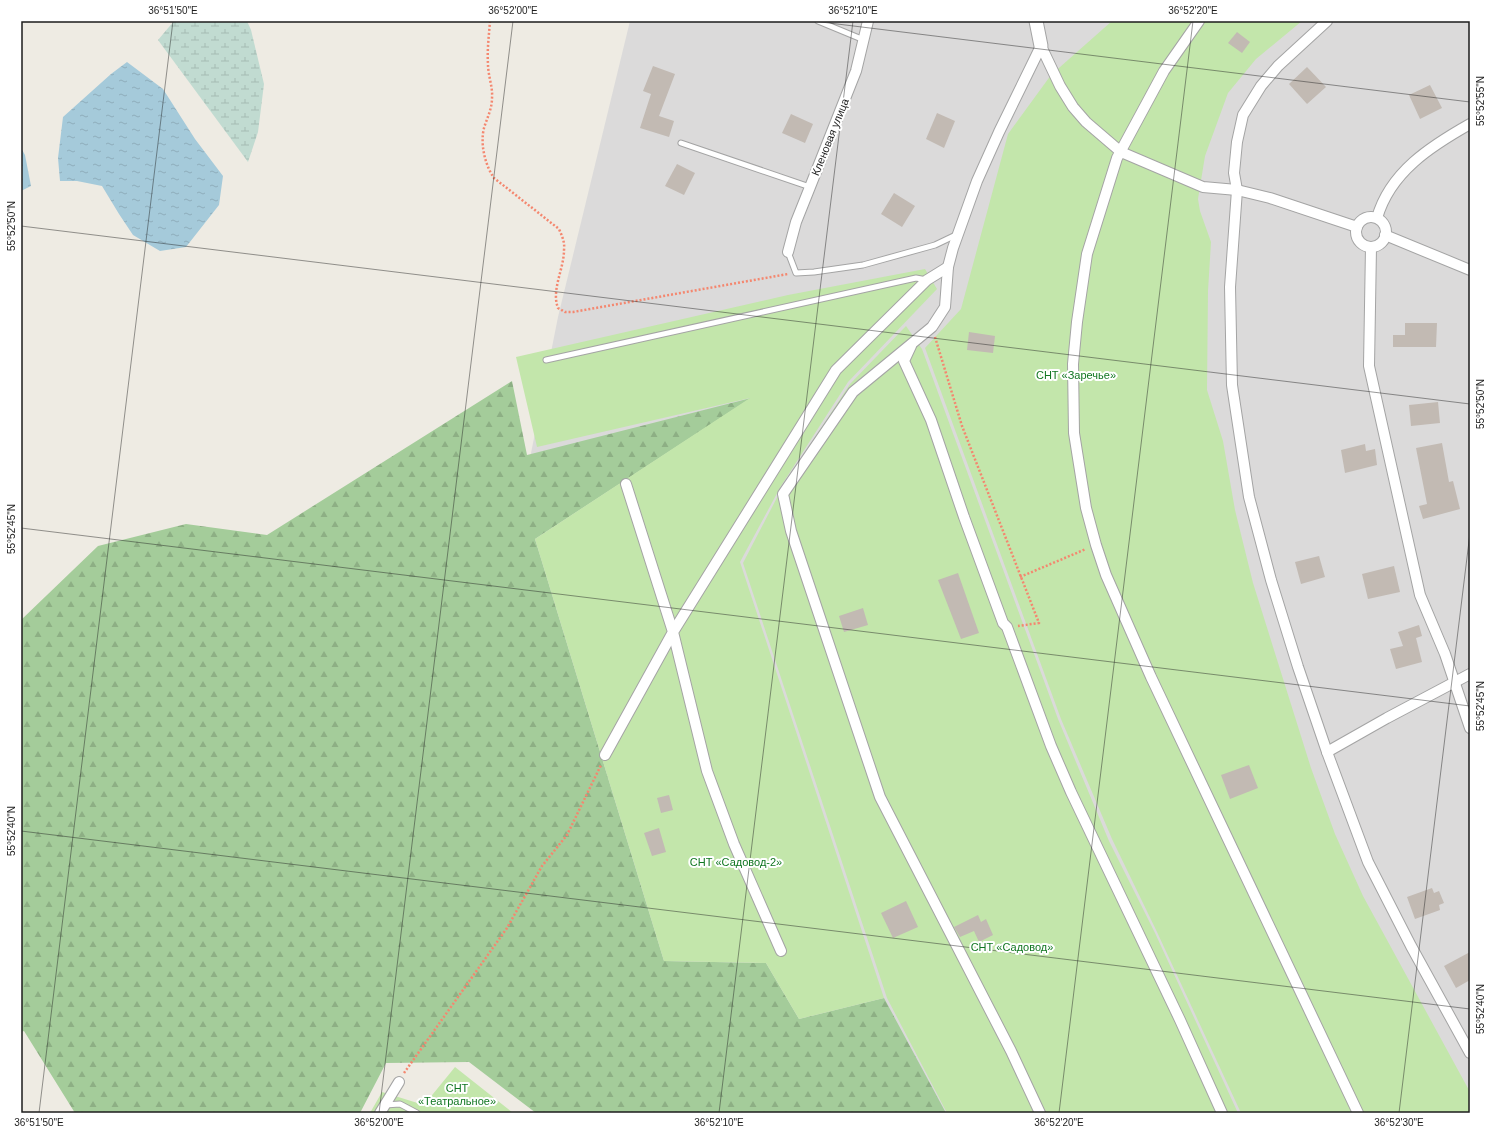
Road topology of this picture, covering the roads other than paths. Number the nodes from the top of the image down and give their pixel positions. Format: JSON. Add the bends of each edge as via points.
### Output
{"nodes":[{"id":1,"x":818,"y":21,"type":"edge"},
{"id":2,"x":868,"y":21,"type":"edge"},
{"id":3,"x":1036,"y":21,"type":"edge"},
{"id":4,"x":1199,"y":21,"type":"edge"},
{"id":5,"x":1327,"y":21,"type":"edge"},
{"id":6,"x":864,"y":40,"type":"junction"},
{"id":7,"x":1041,"y":46,"type":"junction"},
{"id":8,"x":1470,"y":124,"type":"edge"},
{"id":9,"x":681,"y":143,"type":"dead end"},
{"id":10,"x":1120,"y":152,"type":"junction"},
{"id":11,"x":810,"y":187,"type":"junction"},
{"id":12,"x":1237,"y":190,"type":"junction"},
{"id":13,"x":1377,"y":218,"type":"junction"},
{"id":14,"x":1356,"y":227,"type":"junction"},
{"id":15,"x":958,"y":233,"type":"junction"},
{"id":16,"x":1385,"y":235,"type":"junction"},
{"id":17,"x":1371,"y":247,"type":"junction"},
{"id":18,"x":788,"y":252,"type":"joint"},
{"id":19,"x":948,"y":267,"type":"junction"},
{"id":20,"x":1470,"y":270,"type":"edge"},
{"id":21,"x":926,"y":280,"type":"junction"},
{"id":22,"x":912,"y":343,"type":"junction"},
{"id":23,"x":546,"y":360,"type":"dead end"},
{"id":24,"x":626,"y":484,"type":"dead end"},
{"id":25,"x":673,"y":632,"type":"junction"},
{"id":26,"x":1470,"y":674,"type":"edge"},
{"id":27,"x":1454,"y":683,"type":"junction"},
{"id":28,"x":1470,"y":728,"type":"edge"},
{"id":29,"x":1327,"y":752,"type":"junction"},
{"id":30,"x":605,"y":755,"type":"road end"},
{"id":31,"x":781,"y":951,"type":"dead end"},
{"id":32,"x":1470,"y":1053,"type":"edge"},
{"id":33,"x":399,"y":1082,"type":"road end"},
{"id":34,"x":383,"y":1109,"type":"edge"},
{"id":35,"x":417,"y":1113,"type":"edge"},
{"id":36,"x":1040,"y":1113,"type":"edge"},
{"id":37,"x":1222,"y":1113,"type":"edge"},
{"id":38,"x":1358,"y":1113,"type":"edge"}],
"edges":[{"from":1,"to":6,"type":"lane"},
{"from":2,"to":6,"type":"street","name":"Кленовая улица"},
{"from":3,"to":7,"type":"street"},
{"from":4,"to":10,"type":"street","via":[[1164,71]]},
{"from":5,"to":12,"type":"street","via":[[1278,66],[1261,86],[1243,115],[1234,173]]},
{"from":6,"to":11,"type":"street","name":"Кленовая улица","via":[[856,71]]},
{"from":7,"to":10,"type":"street","via":[[1060,86],[1074,107],[1086,122]]},
{"from":7,"to":15,"type":"street","via":[[977,181]]},
{"from":8,"to":13,"type":"street","via":[[1416,158],[1390,188],[1380,206]]},
{"from":9,"to":11,"type":"lane"},
{"from":10,"to":12,"type":"street","via":[[1203,187]]},
{"from":10,"to":38,"type":"street","via":[[1088,254],[1076,322],[1073,364],[1074,433],[1086,508],[1106,575],[1151,677]]},
{"from":11,"to":18,"type":"street","name":"Кленовая улица","via":[[796,222]]},
{"from":12,"to":14,"type":"street","via":[[1270,198]]},
{"from":12,"to":29,"type":"street","via":[[1230,287],[1232,385],[1249,497],[1275,595]]},
{"from":13,"to":14,"type":"street","via":[[1367,217]]},
{"from":13,"to":16,"type":"street","via":[[1385,227]]},
{"from":14,"to":17,"type":"street","via":[[1358,241]]},
{"from":15,"to":18,"type":"lane","via":[[935,245],[863,265],[814,272],[796,273]]},
{"from":15,"to":19,"type":"street"},
{"from":16,"to":17,"type":"street","via":[[1380,244]]},
{"from":16,"to":20,"type":"street"},
{"from":17,"to":27,"type":"street","via":[[1369,366],[1420,595],[1445,654]]},
{"from":19,"to":21,"type":"street"},
{"from":19,"to":22,"type":"street","via":[[945,306],[932,327]]},
{"from":21,"to":23,"type":"lane","via":[[916,278]]},
{"from":21,"to":25,"type":"street","via":[[836,370]]},
{"from":22,"to":36,"type":"street","via":[[853,392],[783,494],[792,531],[880,797],[1011,1051]]},
{"from":22,"to":37,"type":"street","via":[[904,361],[931,420],[964,517],[1052,746],[1071,792]]},
{"from":24,"to":25,"type":"street"},
{"from":25,"to":30,"type":"street"},
{"from":25,"to":31,"type":"street","via":[[707,771],[734,844]]},
{"from":26,"to":27,"type":"street"},
{"from":27,"to":28,"type":"street"},
{"from":27,"to":29,"type":"street"},
{"from":29,"to":32,"type":"street","via":[[1368,862]]},
{"from":33,"to":34,"type":"street"},
{"from":34,"to":35,"type":"lane","via":[[400,1104]]}]}
